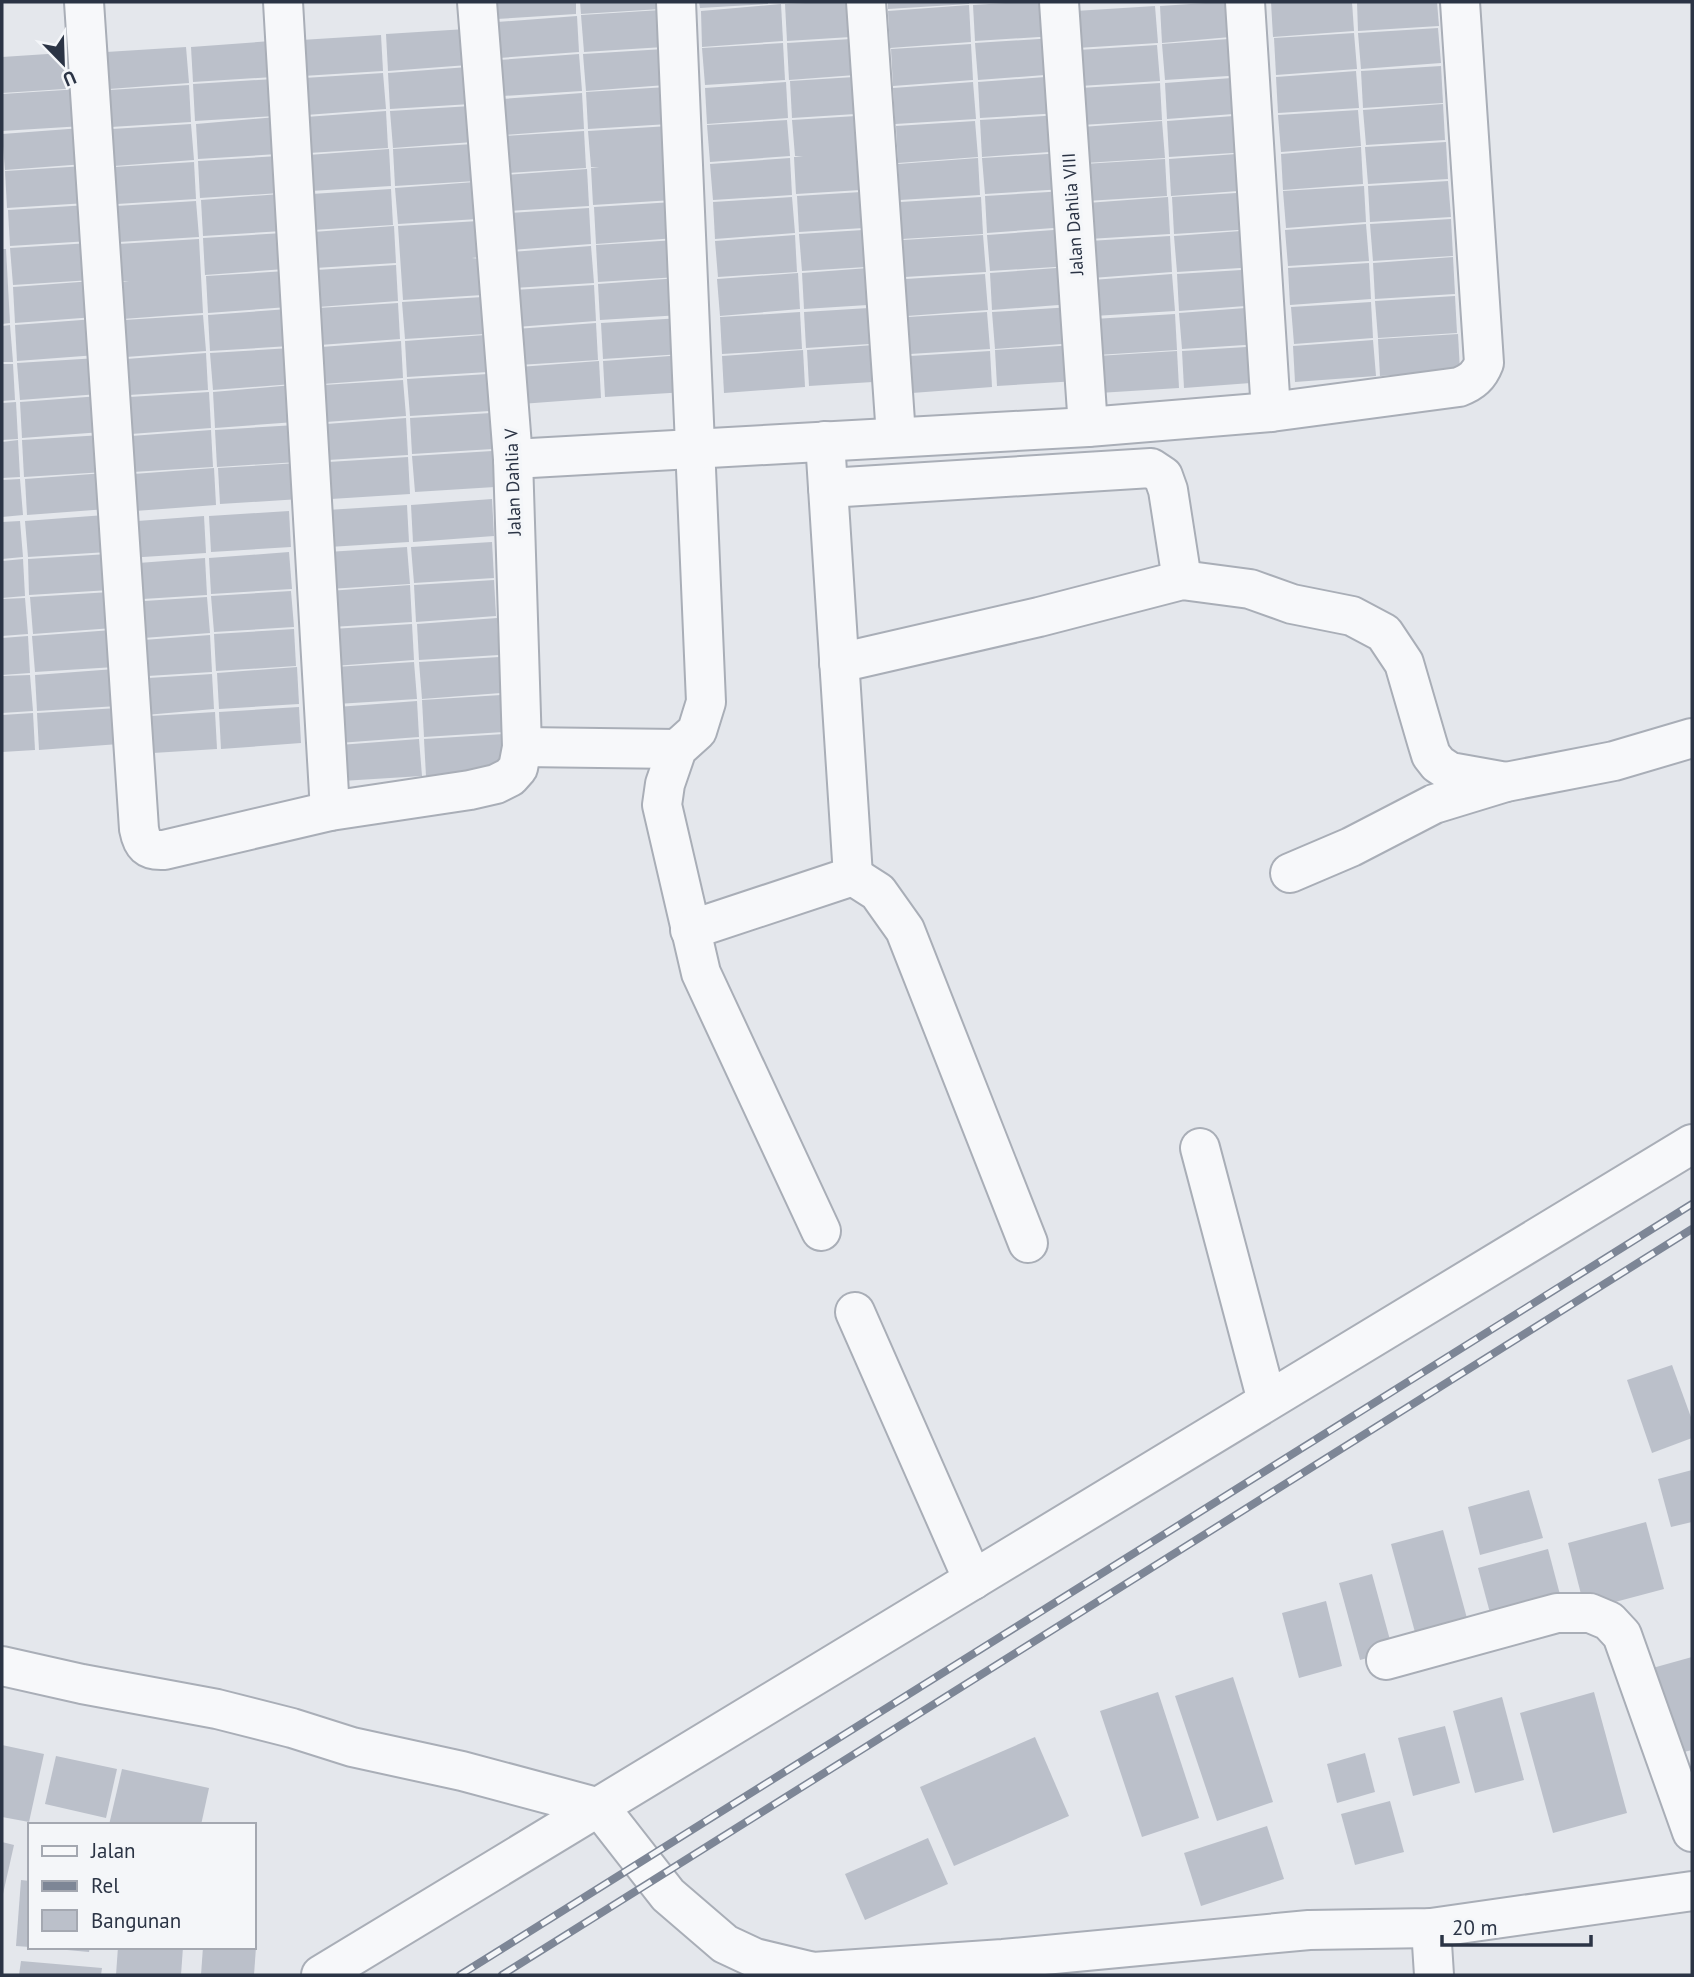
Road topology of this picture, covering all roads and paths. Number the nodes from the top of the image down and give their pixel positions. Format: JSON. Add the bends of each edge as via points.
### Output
{"nodes":[{"id":1,"x":84,"y":2,"type":"edge"},
{"id":2,"x":283,"y":2,"type":"edge"},
{"id":3,"x":478,"y":2,"type":"edge"},
{"id":4,"x":676,"y":2,"type":"edge"},
{"id":5,"x":866,"y":2,"type":"edge"},
{"id":6,"x":1059,"y":2,"type":"edge"},
{"id":7,"x":1245,"y":2,"type":"edge"},
{"id":8,"x":1460,"y":2,"type":"edge"},
{"id":9,"x":1271,"y":412,"type":"junction"},
{"id":10,"x":1088,"y":426,"type":"junction"},
{"id":11,"x":896,"y":436,"type":"junction"},
{"id":12,"x":825,"y":440,"type":"junction"},
{"id":13,"x":696,"y":449,"type":"junction"},
{"id":14,"x":513,"y":459,"type":"junction"},
{"id":15,"x":828,"y":488,"type":"junction"},
{"id":16,"x":1182,"y":580,"type":"junction"},
{"id":17,"x":839,"y":663,"type":"junction"},
{"id":18,"x":1692,"y":738,"type":"edge"},
{"id":19,"x":522,"y":747,"type":"junction"},
{"id":20,"x":677,"y":749,"type":"junction"},
{"id":21,"x":1506,"y":782,"type":"junction"},
{"id":22,"x":330,"y":811,"type":"junction"},
{"id":23,"x":1290,"y":873,"type":"dead end"},
{"id":24,"x":853,"y":876,"type":"junction"},
{"id":25,"x":690,"y":930,"type":"junction"},
{"id":26,"x":1692,"y":1144,"type":"edge"},
{"id":27,"x":1199,"y":1148,"type":"dead end"},
{"id":28,"x":821,"y":1231,"type":"dead end"},
{"id":29,"x":1028,"y":1243,"type":"dead end"},
{"id":30,"x":855,"y":1312,"type":"dead end"},
{"id":31,"x":1267,"y":1401,"type":"junction"},
{"id":32,"x":973,"y":1580,"type":"junction"},
{"id":33,"x":1385,"y":1660,"type":"dead end"},
{"id":34,"x":2,"y":1666,"type":"edge"},
{"id":35,"x":600,"y":1808,"type":"junction"},
{"id":36,"x":1692,"y":1832,"type":"edge"},
{"id":37,"x":1692,"y":1891,"type":"edge"},
{"id":38,"x":1431,"y":1928,"type":"junction"},
{"id":39,"x":321,"y":1975,"type":"edge"},
{"id":40,"x":1434,"y":1975,"type":"edge"}],
"edges":[{"from":1,"to":22,"type":"street","name":"Jalan Dahlia V","via":[[140,837],[148,849],[164,850]]},
{"from":2,"to":22,"type":"street"},
{"from":3,"to":14,"type":"street","name":"Jalan Dahlia V"},
{"from":4,"to":13,"type":"street"},
{"from":5,"to":11,"type":"street"},
{"from":6,"to":10,"type":"street","name":"Jalan Dahlia VIII"},
{"from":7,"to":9,"type":"street"},
{"from":8,"to":9,"type":"street","via":[[1484,363],[1480,373],[1459,387]]},
{"from":9,"to":10,"type":"street"},
{"from":10,"to":11,"type":"street"},
{"from":11,"to":12,"type":"street"},
{"from":12,"to":13,"type":"street"},
{"from":12,"to":15,"type":"street"},
{"from":13,"to":14,"type":"street"},
{"from":13,"to":20,"type":"street","via":[[706,702],[697,731]]},
{"from":14,"to":19,"type":"street","name":"Jalan Dahlia V"},
{"from":15,"to":16,"type":"street","via":[[1151,468],[1163,476],[1168,490]]},
{"from":15,"to":17,"type":"street"},
{"from":16,"to":17,"type":"street"},
{"from":16,"to":21,"type":"street","via":[[1250,589],[1292,604],[1352,616],[1384,633],[1404,663],[1438,764],[1450,772]]},
{"from":17,"to":24,"type":"street"},
{"from":18,"to":21,"type":"street","via":[[1614,761]]},
{"from":19,"to":20,"type":"street"},
{"from":19,"to":22,"type":"street","name":"Jalan Dahlia V","via":[[519,768],[496,784]]},
{"from":20,"to":25,"type":"street","via":[[662,805]]},
{"from":21,"to":23,"type":"street","via":[[1434,804]]},
{"from":24,"to":25,"type":"street"},
{"from":24,"to":29,"type":"street","via":[[878,892],[905,930]]},
{"from":25,"to":28,"type":"street","via":[[701,973]]},
{"from":26,"to":31,"type":"street"},
{"from":27,"to":31,"type":"street"},
{"from":30,"to":32,"type":"street"},
{"from":31,"to":32,"type":"street"},
{"from":32,"to":35,"type":"street"},
{"from":33,"to":36,"type":"street","via":[[1557,1614],[1590,1613],[1609,1621],[1622,1635]]},
{"from":34,"to":35,"type":"street","via":[[217,1709]]},
{"from":35,"to":38,"type":"street","via":[[668,1895],[725,1944],[755,1958],[813,1972],[1309,1930]]},
{"from":35,"to":39,"type":"street"},
{"from":37,"to":38,"type":"street"},
{"from":38,"to":40,"type":"street"}]}
